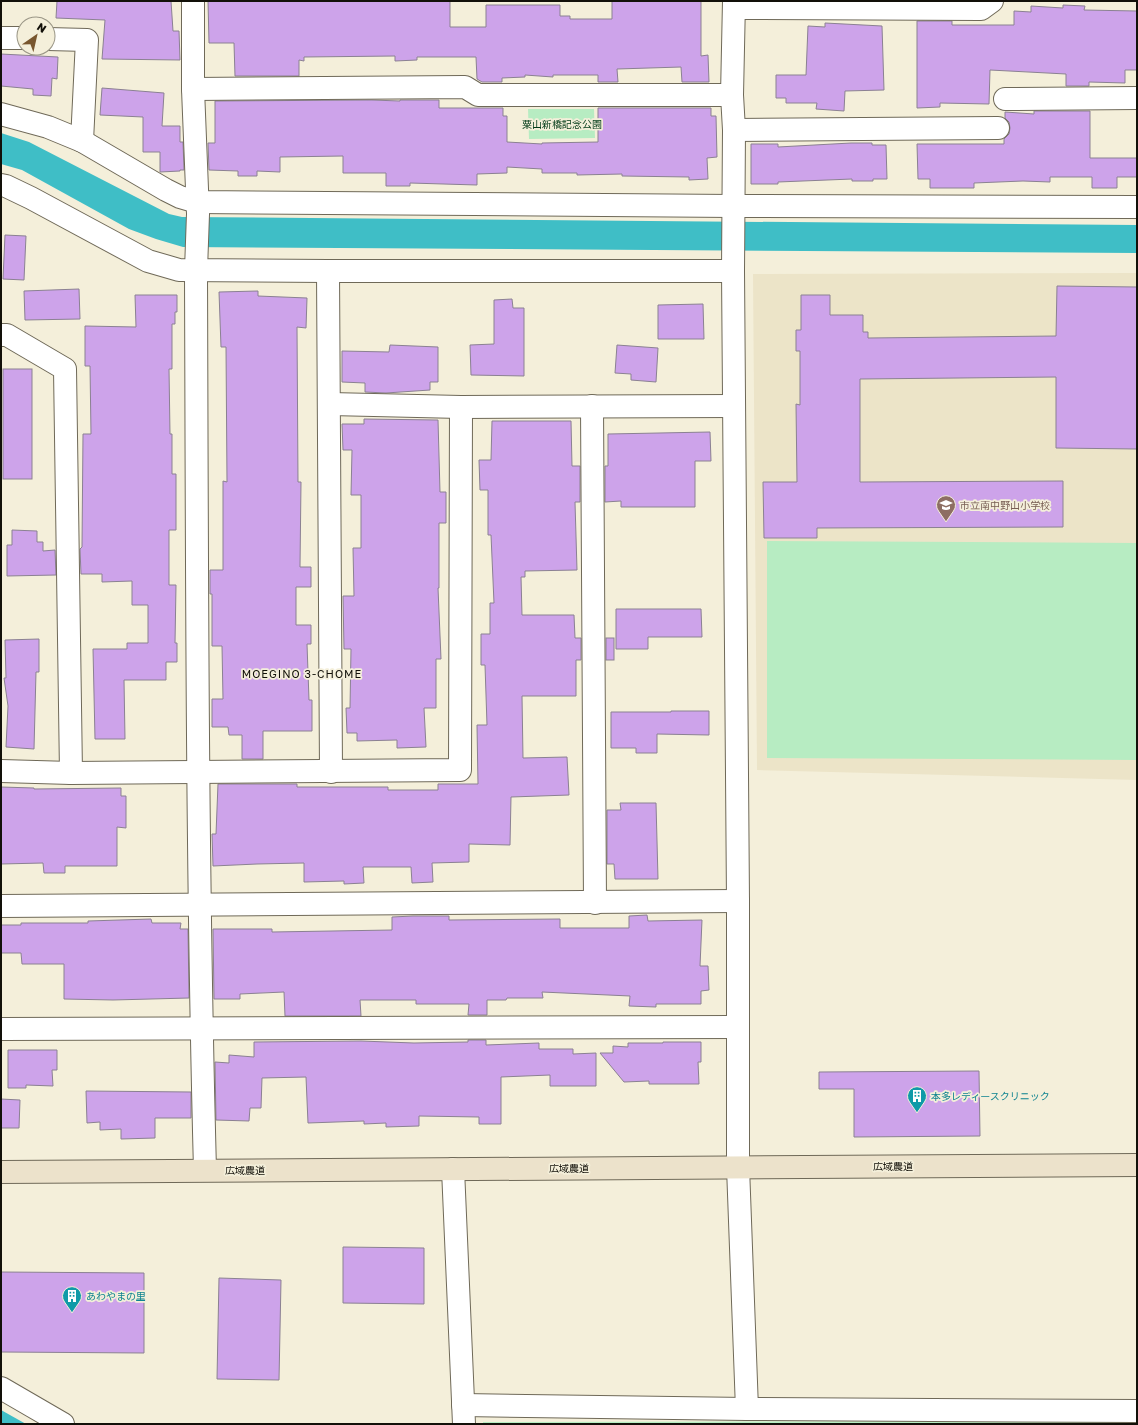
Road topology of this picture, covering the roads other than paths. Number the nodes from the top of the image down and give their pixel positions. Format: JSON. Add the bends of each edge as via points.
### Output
{"nodes":[{"id":1,"x":193,"y":1,"type":"edge"},
{"id":2,"x":992,"y":1,"type":"edge"},
{"id":3,"x":734,"y":5,"type":"edge"},
{"id":4,"x":1,"y":38,"type":"edge"},
{"id":5,"x":16,"y":38,"type":"edge"},
{"id":6,"x":56,"y":39,"type":"edge"},
{"id":7,"x":193,"y":89,"type":"junction"},
{"id":8,"x":732,"y":95,"type":"junction"},
{"id":9,"x":1137,"y":98,"type":"edge"},
{"id":10,"x":1005,"y":99,"type":"dead end"},
{"id":11,"x":1,"y":114,"type":"edge"},
{"id":12,"x":998,"y":128,"type":"dead end"},
{"id":13,"x":734,"y":130,"type":"junction"},
{"id":14,"x":82,"y":141,"type":"junction"},
{"id":15,"x":1,"y":185,"type":"edge"},
{"id":16,"x":1137,"y":207,"type":"edge"},
{"id":17,"x":198,"y":208,"type":"junction"},
{"id":18,"x":734,"y":213,"type":"junction"},
{"id":19,"x":196,"y":260,"type":"junction"},
{"id":20,"x":733,"y":262,"type":"junction"},
{"id":21,"x":328,"y":271,"type":"junction"},
{"id":22,"x":1,"y":335,"type":"edge"},
{"id":23,"x":330,"y":404,"type":"junction"},
{"id":24,"x":592,"y":406,"type":"junction"},
{"id":25,"x":734,"y":406,"type":"junction"},
{"id":26,"x":461,"y":407,"type":"junction"},
{"id":27,"x":1,"y":771,"type":"edge"},
{"id":28,"x":198,"y":772,"type":"junction"},
{"id":29,"x":331,"y":772,"type":"junction"},
{"id":30,"x":72,"y":773,"type":"junction"},
{"id":31,"x":738,"y":901,"type":"junction"},
{"id":32,"x":595,"y":903,"type":"junction"},
{"id":33,"x":1,"y":906,"type":"edge"},
{"id":34,"x":200,"y":906,"type":"junction"},
{"id":35,"x":738,"y":1027,"type":"junction"},
{"id":36,"x":1,"y":1029,"type":"edge"},
{"id":37,"x":201,"y":1029,"type":"junction"},
{"id":38,"x":1137,"y":1165,"type":"edge"},
{"id":39,"x":738,"y":1167,"type":"junction"},
{"id":40,"x":453,"y":1169,"type":"junction"},
{"id":41,"x":205,"y":1170,"type":"junction"},
{"id":42,"x":1,"y":1172,"type":"edge"},
{"id":43,"x":1,"y":1388,"type":"edge"},
{"id":44,"x":747,"y":1409,"type":"junction"},
{"id":45,"x":1137,"y":1411,"type":"edge"},
{"id":46,"x":464,"y":1414,"type":"edge"},
{"id":47,"x":63,"y":1424,"type":"edge"}],
"edges":[{"from":1,"to":7,"type":"street"},
{"from":2,"to":3,"type":"street","via":[[981,9]]},
{"from":3,"to":8,"type":"street"},
{"from":4,"to":5,"type":"street"},
{"from":6,"to":14,"type":"street","via":[[87,40]]},
{"from":7,"to":8,"type":"street","via":[[465,87],[478,95]]},
{"from":7,"to":17,"type":"street"},
{"from":8,"to":13,"type":"street"},
{"from":9,"to":10,"type":"street"},
{"from":11,"to":14,"type":"street","via":[[48,127]]},
{"from":12,"to":13,"type":"street"},
{"from":13,"to":18,"type":"street"},
{"from":14,"to":17,"type":"street"},
{"from":15,"to":19,"type":"street","via":[[31,198],[148,261],[179,270]]},
{"from":16,"to":18,"type":"street"},
{"from":17,"to":18,"type":"street"},
{"from":17,"to":19,"type":"street"},
{"from":18,"to":20,"type":"street"},
{"from":19,"to":21,"type":"street"},
{"from":19,"to":28,"type":"street"},
{"from":20,"to":21,"type":"street"},
{"from":20,"to":25,"type":"street"},
{"from":21,"to":23,"type":"street"},
{"from":22,"to":30,"type":"street","via":[[7,335],[65,369]]},
{"from":23,"to":26,"type":"street"},
{"from":23,"to":29,"type":"street"},
{"from":24,"to":25,"type":"street"},
{"from":24,"to":26,"type":"street"},
{"from":24,"to":32,"type":"street"},
{"from":25,"to":31,"type":"street"},
{"from":26,"to":29,"type":"street","via":[[460,770]]},
{"from":27,"to":30,"type":"street"},
{"from":28,"to":29,"type":"street"},
{"from":28,"to":30,"type":"street"},
{"from":28,"to":34,"type":"street"},
{"from":31,"to":32,"type":"street"},
{"from":31,"to":35,"type":"street"},
{"from":32,"to":34,"type":"street"},
{"from":33,"to":34,"type":"street"},
{"from":34,"to":37,"type":"street"},
{"from":35,"to":37,"type":"street"},
{"from":35,"to":39,"type":"street"},
{"from":36,"to":37,"type":"street"},
{"from":37,"to":41,"type":"street"},
{"from":38,"to":39,"type":"street","name":"広域農道"},
{"from":39,"to":40,"type":"street","name":"広域農道"},
{"from":39,"to":44,"type":"street"},
{"from":40,"to":41,"type":"street","name":"広域農道"},
{"from":40,"to":46,"type":"street"},
{"from":41,"to":42,"type":"street","name":"広域農道"},
{"from":43,"to":47,"type":"street"},
{"from":44,"to":45,"type":"street"},
{"from":44,"to":46,"type":"street"}]}
